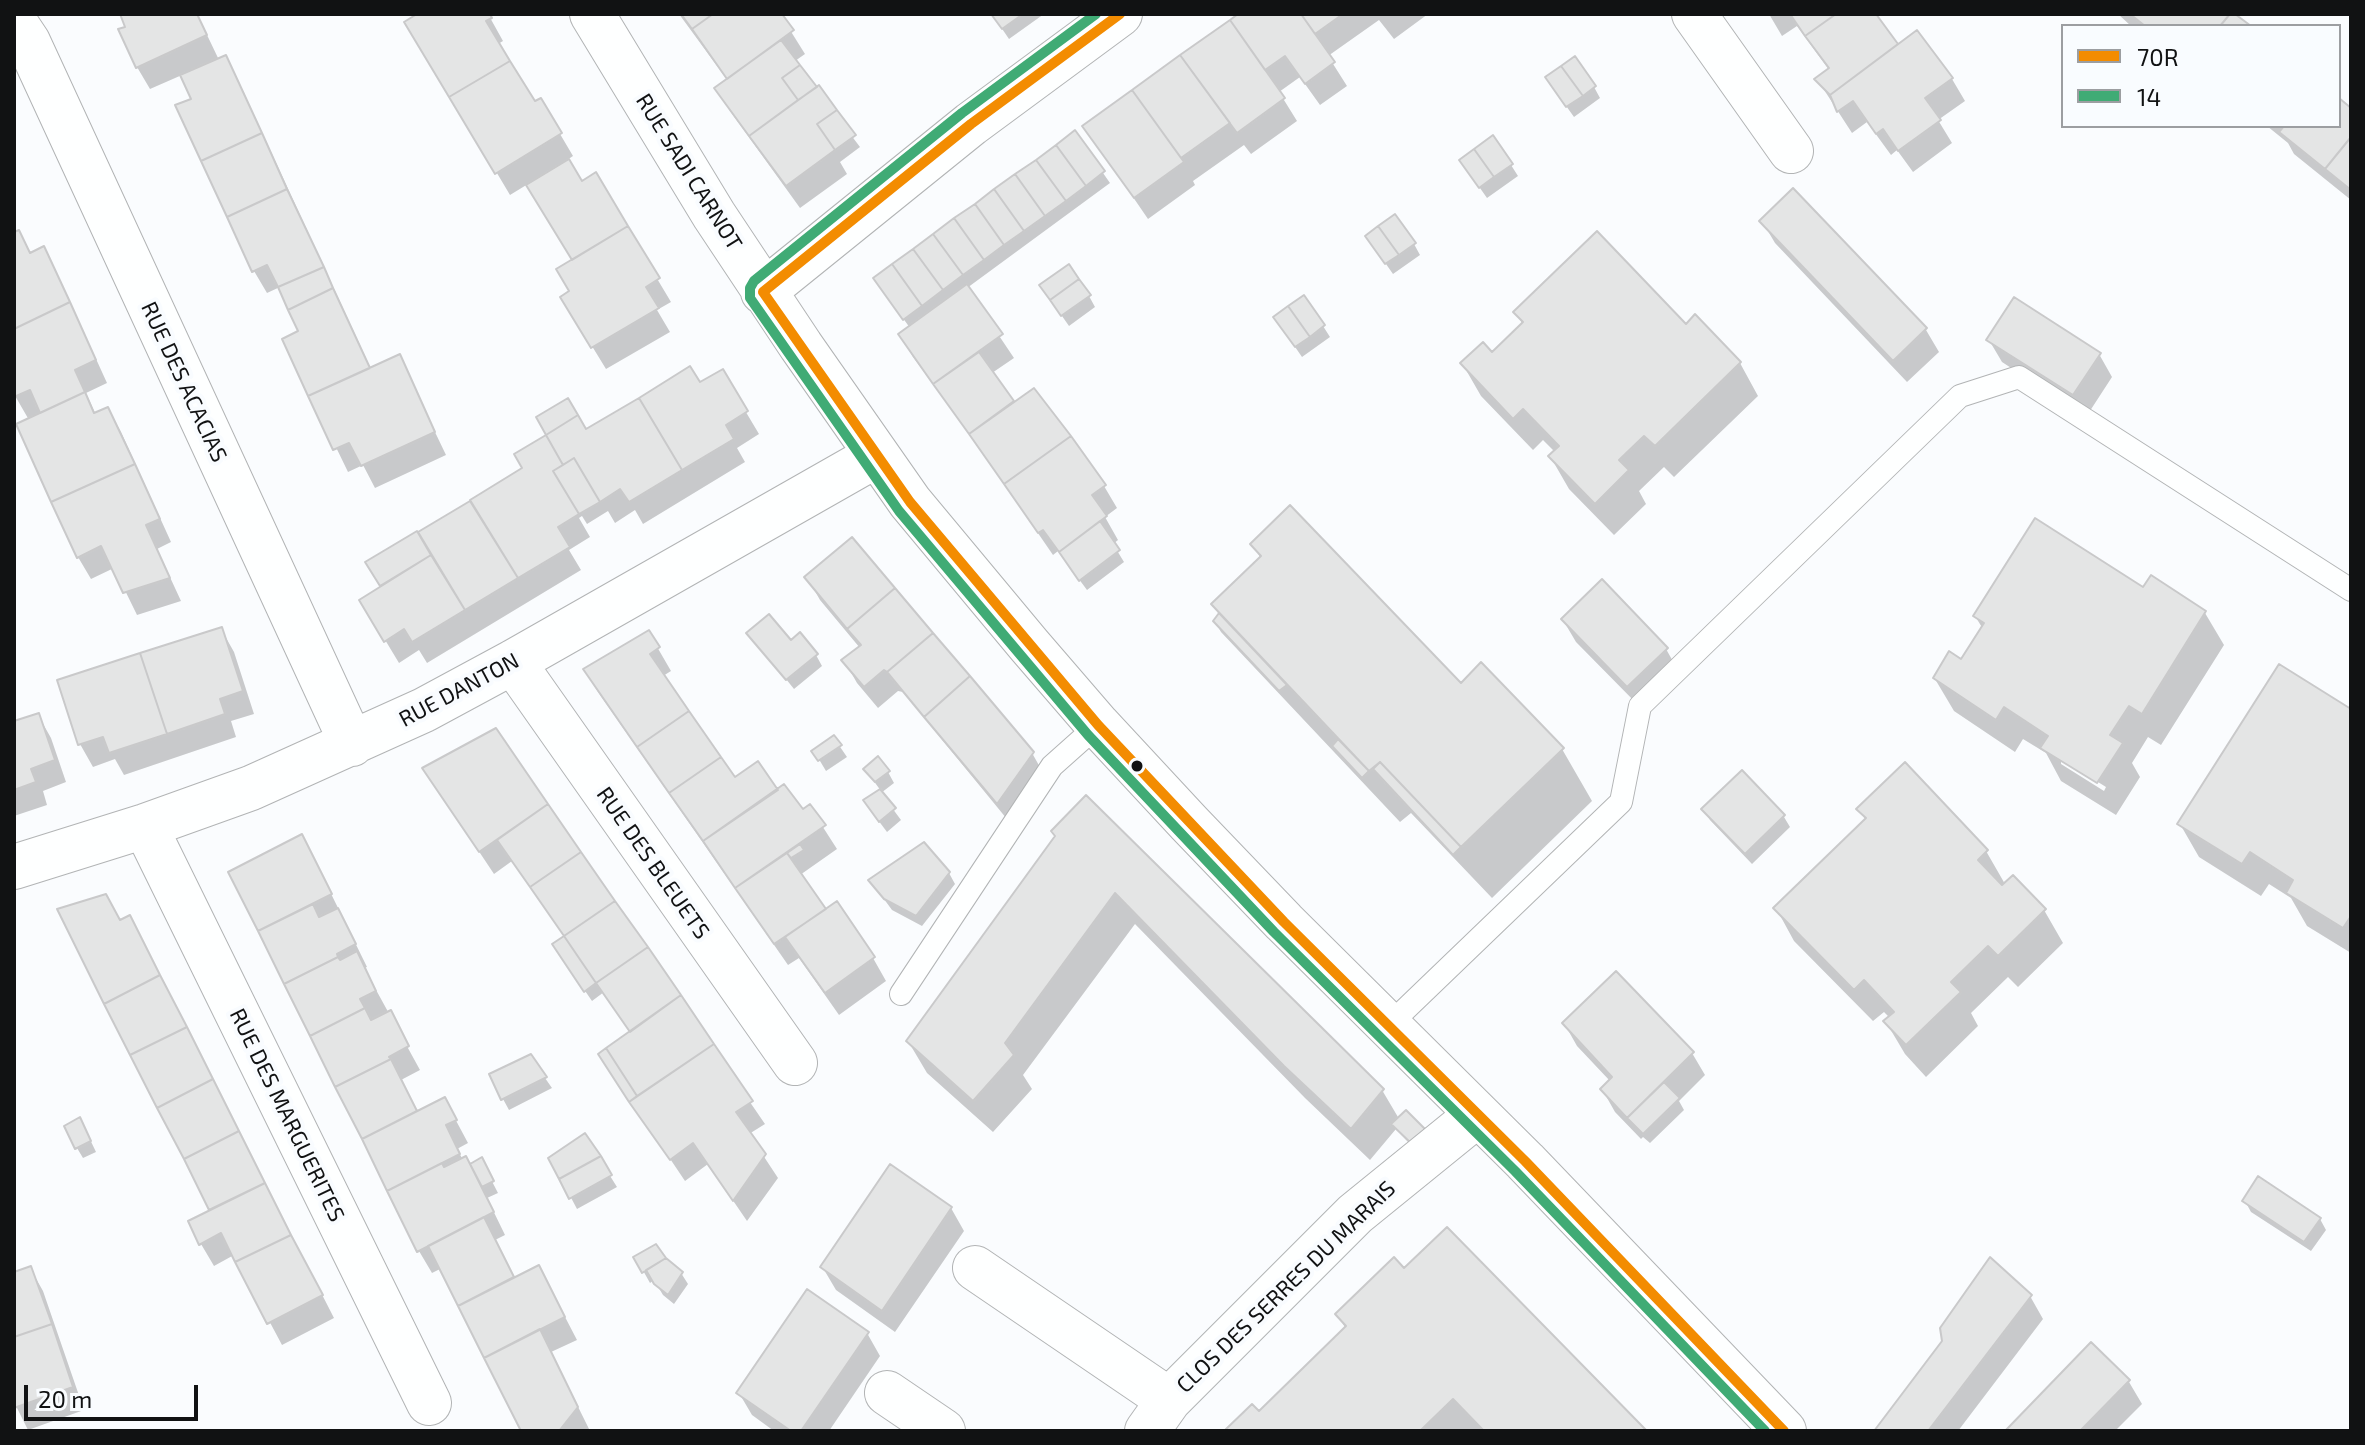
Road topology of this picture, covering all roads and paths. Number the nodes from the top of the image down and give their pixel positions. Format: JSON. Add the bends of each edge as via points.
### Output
{"nodes":[{"id":1,"x":592,"y":14,"type":"edge"},
{"id":2,"x":1120,"y":14,"type":"edge"},
{"id":3,"x":1694,"y":14,"type":"edge"},
{"id":4,"x":14,"y":21,"type":"edge"},
{"id":5,"x":1791,"y":151,"type":"dead end"},
{"id":6,"x":763,"y":292,"type":"junction"},
{"id":7,"x":877,"y":455,"type":"junction"},
{"id":8,"x":2351,"y":590,"type":"edge"},
{"id":9,"x":513,"y":662,"type":"junction"},
{"id":10,"x":1098,"y":725,"type":"junction"},
{"id":11,"x":352,"y":744,"type":"junction"},
{"id":12,"x":145,"y":826,"type":"junction"},
{"id":13,"x":14,"y":867,"type":"edge"},
{"id":14,"x":901,"y":994,"type":"dead end"},
{"id":15,"x":1389,"y":1025,"type":"junction"},
{"id":16,"x":795,"y":1063,"type":"dead end"},
{"id":17,"x":1477,"y":1115,"type":"junction"},
{"id":18,"x":975,"y":1268,"type":"dead end"},
{"id":19,"x":887,"y":1393,"type":"dead end"},
{"id":20,"x":429,"y":1403,"type":"dead end"},
{"id":21,"x":1158,"y":1415,"type":"edge"},
{"id":22,"x":943,"y":1431,"type":"edge"},
{"id":23,"x":1784,"y":1431,"type":"edge"}],
"edges":[{"from":1,"to":6,"type":"street","name":"RUE SADI CARNOT"},
{"from":2,"to":6,"type":"street","via":[[971,124]]},
{"from":3,"to":5,"type":"street"},
{"from":4,"to":11,"type":"street","name":"RUE DES ACACIAS"},
{"from":6,"to":7,"type":"street","name":"RUE SADI CARNOT"},
{"from":7,"to":9,"type":"street","name":"RUE DANTON"},
{"from":7,"to":10,"type":"street","name":"RUE SADI CARNOT","via":[[910,502]]},
{"from":8,"to":15,"type":"lane","via":[[2019,377],[1960,396],[1640,706],[1621,802]]},
{"from":9,"to":11,"type":"street","name":"RUE DANTON"},
{"from":9,"to":16,"type":"street","name":"RUE DES BLEUETS"},
{"from":10,"to":14,"type":"lane","via":[[1052,766]]},
{"from":10,"to":15,"type":"street","name":"RUE SADI CARNOT"},
{"from":11,"to":12,"type":"street","name":"RUE DANTON"},
{"from":12,"to":13,"type":"street","name":"RUE DANTON"},
{"from":12,"to":20,"type":"street","name":"RUE DES MARGUERITES"},
{"from":15,"to":17,"type":"street","name":"RUE SADI CARNOT"},
{"from":17,"to":21,"type":"street","name":"CLOS DES SERRES DU MARAIS","via":[[1355,1214]]},
{"from":17,"to":23,"type":"street","name":"RUE SADI CARNOT"},
{"from":18,"to":21,"type":"street","name":"CLOS DES SERRES DU MARAIS"},
{"from":19,"to":22,"type":"street"}]}
